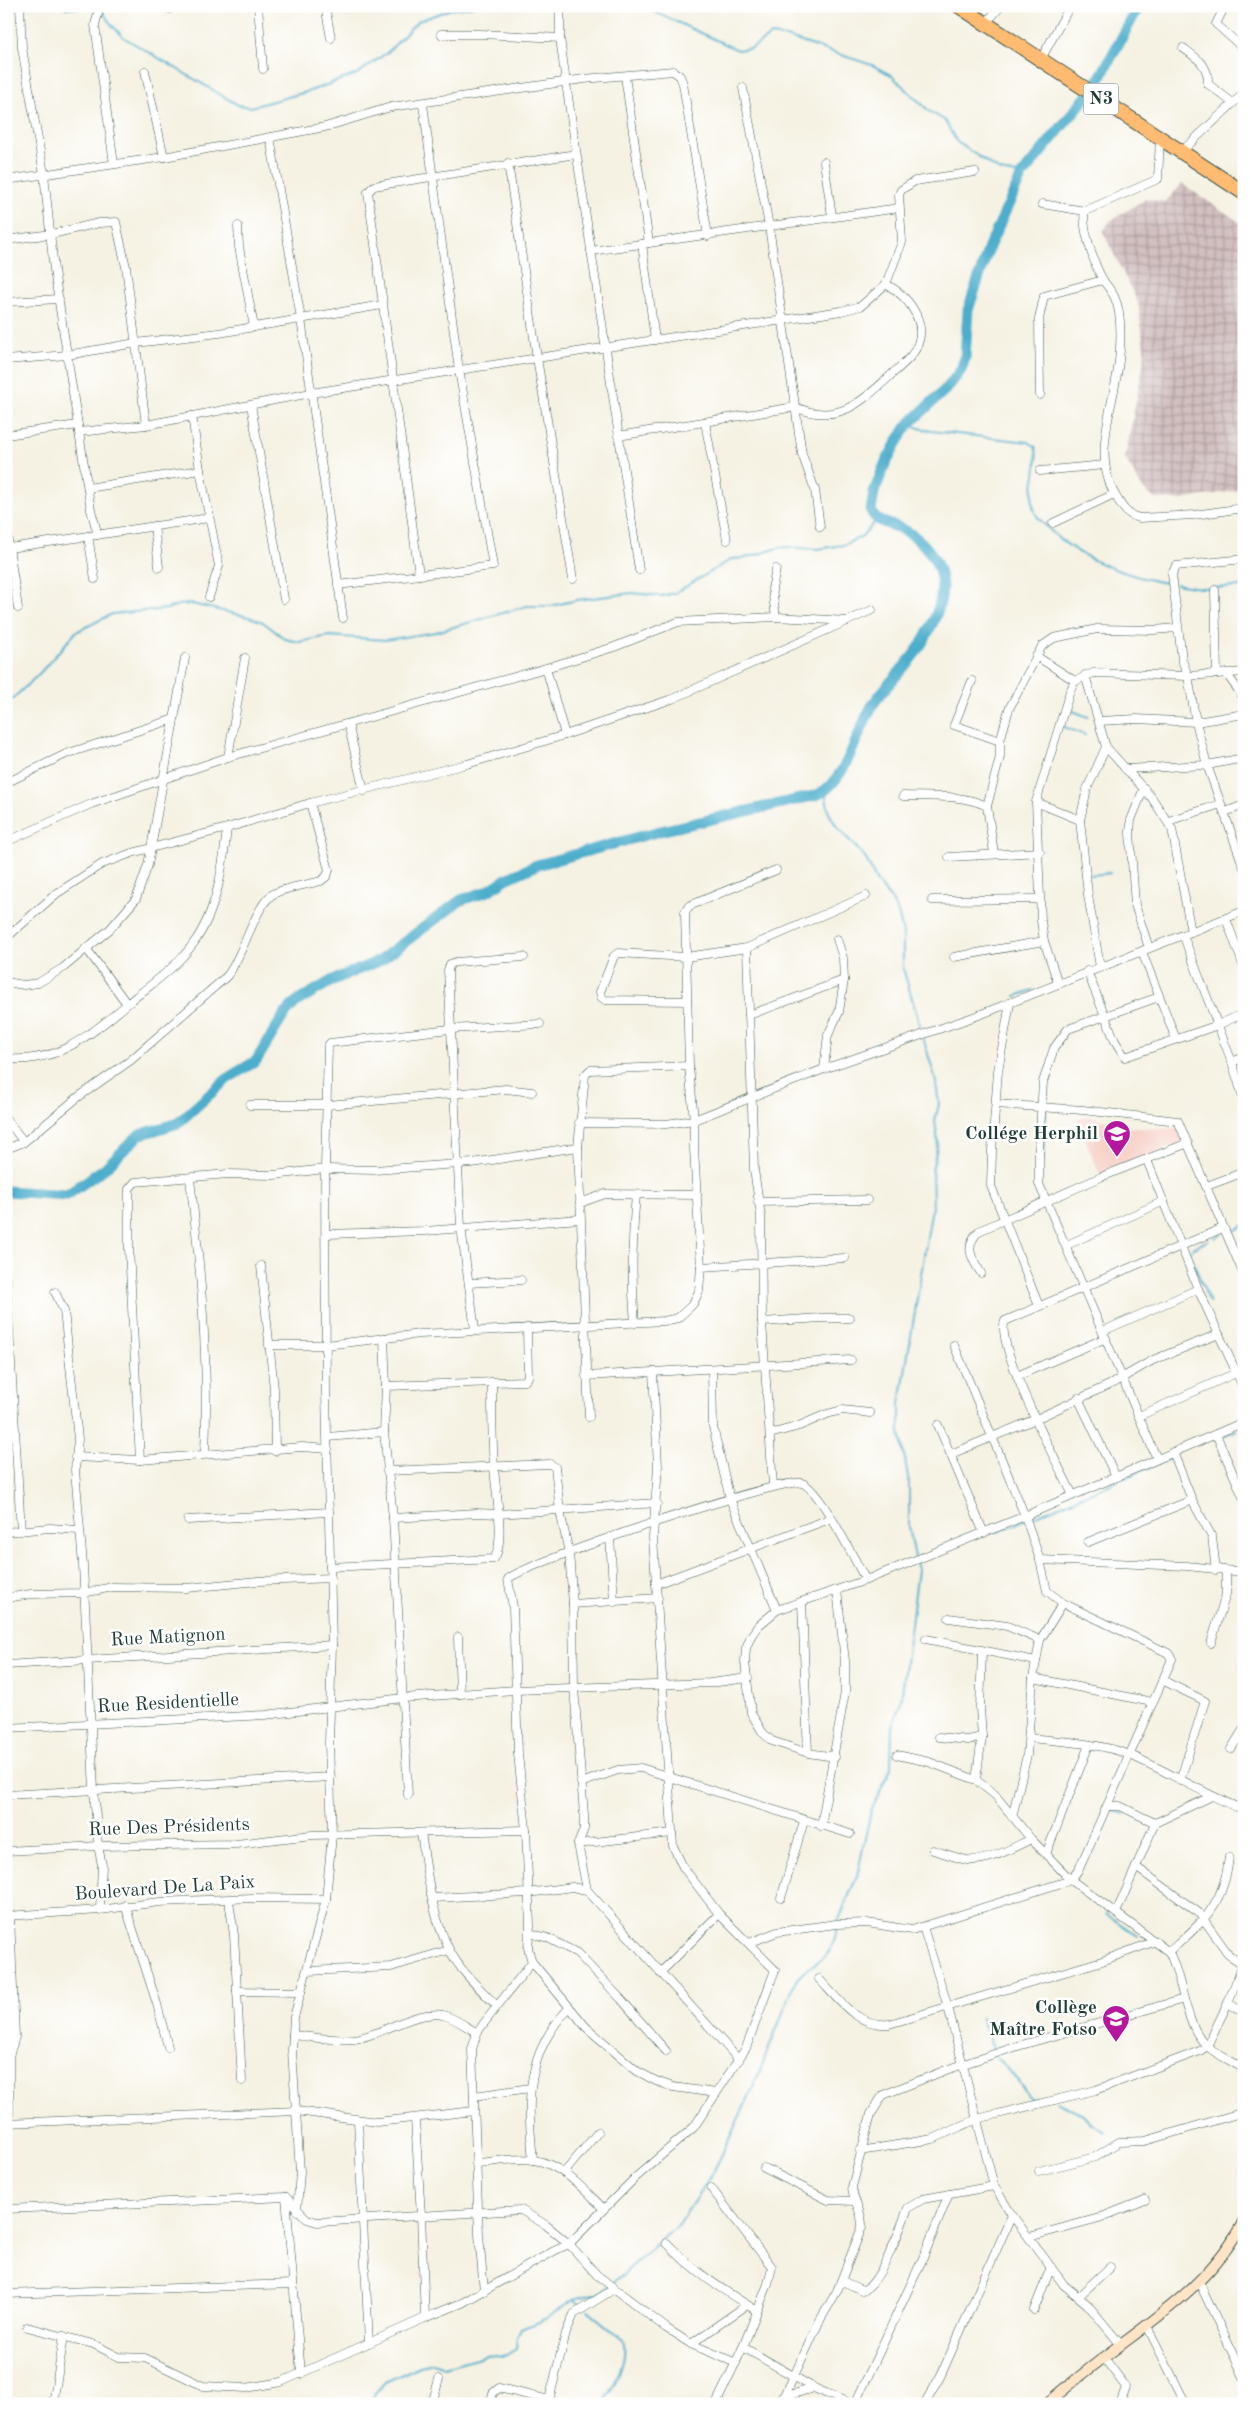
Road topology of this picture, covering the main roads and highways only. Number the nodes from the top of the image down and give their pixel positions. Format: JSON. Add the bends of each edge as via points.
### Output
{"nodes":[{"id":1,"x":964,"y":8,"type":"edge"},
{"id":2,"x":1244,"y":192,"type":"edge"},
{"id":3,"x":1244,"y":2220,"type":"edge"},
{"id":4,"x":1047,"y":2404,"type":"edge"}],
"edges":[{"from":1,"to":2,"type":"highway","number":"N3"},
{"from":3,"to":4,"type":"main road","via":[[1221,2259],[1199,2282]]}]}
